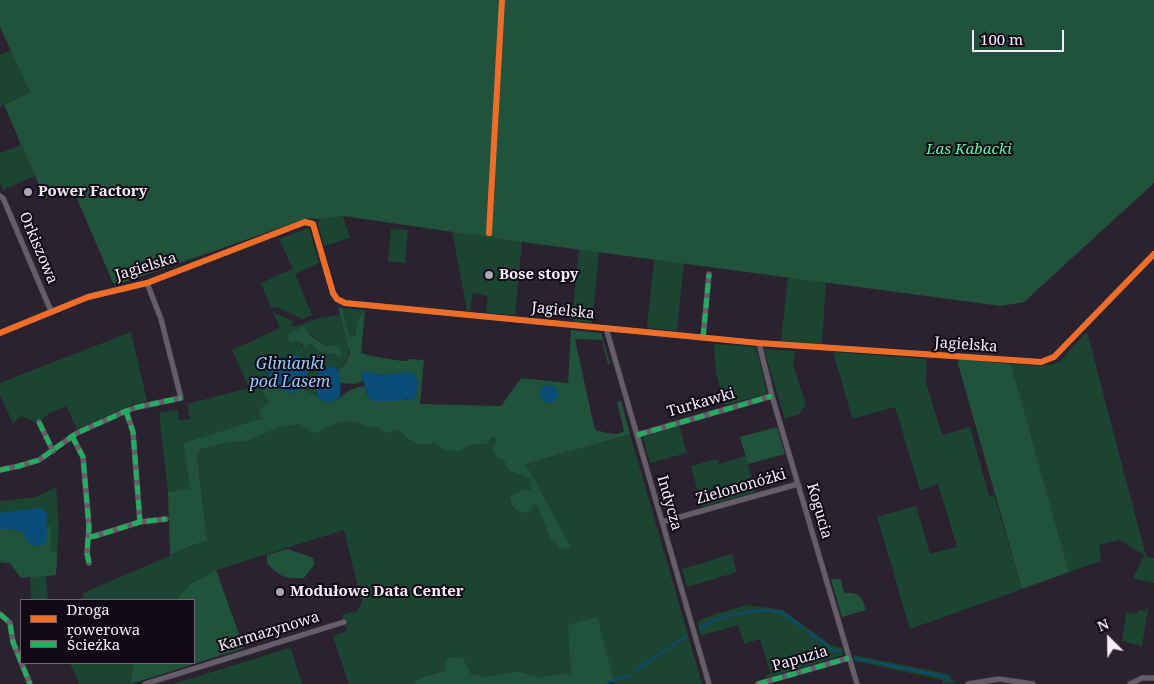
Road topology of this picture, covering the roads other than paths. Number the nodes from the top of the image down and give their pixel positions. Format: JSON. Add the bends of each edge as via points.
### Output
{"nodes":[{"id":1,"x":0,"y":196,"type":"edge"},
{"id":2,"x":1154,"y":254,"type":"edge"},
{"id":3,"x":709,"y":274,"type":"dead end"},
{"id":4,"x":147,"y":283,"type":"junction"},
{"id":5,"x":52,"y":311,"type":"junction"},
{"id":6,"x":606,"y":328,"type":"junction"},
{"id":7,"x":0,"y":333,"type":"edge"},
{"id":8,"x":704,"y":338,"type":"junction"},
{"id":9,"x":759,"y":344,"type":"junction"},
{"id":10,"x":772,"y":396,"type":"junction"},
{"id":11,"x":126,"y":411,"type":"junction"},
{"id":12,"x":39,"y":422,"type":"dead end"},
{"id":13,"x":637,"y":435,"type":"junction"},
{"id":14,"x":72,"y":436,"type":"junction"},
{"id":15,"x":53,"y":451,"type":"junction"},
{"id":16,"x":0,"y":470,"type":"edge"},
{"id":17,"x":798,"y":484,"type":"junction"},
{"id":18,"x":166,"y":519,"type":"dead end"},
{"id":19,"x":140,"y":522,"type":"junction"},
{"id":20,"x":662,"y":522,"type":"junction"},
{"id":21,"x":89,"y":537,"type":"junction"},
{"id":22,"x":89,"y":563,"type":"dead end"},
{"id":23,"x":0,"y":614,"type":"edge"},
{"id":24,"x":6,"y":619,"type":"junction"},
{"id":25,"x":0,"y":622,"type":"edge"},
{"id":26,"x":344,"y":622,"type":"dead end"},
{"id":27,"x":849,"y":658,"type":"junction"},
{"id":28,"x":20,"y":659,"type":"edge"},
{"id":29,"x":22,"y":664,"type":"edge"},
{"id":30,"x":1154,"y":678,"type":"edge"},
{"id":31,"x":30,"y":684,"type":"edge"},
{"id":32,"x":145,"y":684,"type":"edge"},
{"id":33,"x":710,"y":684,"type":"edge"},
{"id":34,"x":758,"y":684,"type":"edge"},
{"id":35,"x":857,"y":684,"type":"edge"},
{"id":36,"x":968,"y":684,"type":"edge"},
{"id":37,"x":1033,"y":684,"type":"edge"},
{"id":38,"x":1130,"y":684,"type":"edge"}],
"edges":[{"from":1,"to":5,"type":"street","name":"Orkiszowa"},
{"from":2,"to":9,"type":"street","name":"Jagielska","via":[[1054,357],[1041,362]]},
{"from":3,"to":8,"type":"street"},
{"from":4,"to":5,"type":"street","name":"Jagielska","via":[[97,294]]},
{"from":4,"to":6,"type":"street","name":"Jagielska","via":[[309,222],[313,224],[333,293],[345,303]]},
{"from":4,"to":11,"type":"street","via":[[159,312],[181,398]]},
{"from":5,"to":7,"type":"street","name":"Jagielska"},
{"from":6,"to":8,"type":"street","name":"Jagielska"},
{"from":6,"to":13,"type":"street","name":"Indycza"},
{"from":8,"to":9,"type":"street","name":"Jagielska"},
{"from":9,"to":10,"type":"street","name":"Kogucia"},
{"from":10,"to":13,"type":"street","name":"Turkawki"},
{"from":10,"to":17,"type":"street","name":"Kogucia"},
{"from":11,"to":14,"type":"street"},
{"from":11,"to":19,"type":"street","via":[[133,432]]},
{"from":12,"to":15,"type":"street"},
{"from":13,"to":20,"type":"street","name":"Indycza"},
{"from":14,"to":15,"type":"street"},
{"from":14,"to":21,"type":"street","via":[[83,457]]},
{"from":15,"to":16,"type":"street","via":[[39,460]]},
{"from":17,"to":20,"type":"street","name":"Zielononóżki"},
{"from":17,"to":27,"type":"street","name":"Kogucia"},
{"from":18,"to":19,"type":"street"},
{"from":19,"to":21,"type":"street"},
{"from":20,"to":33,"type":"street","name":"Indycza"},
{"from":21,"to":22,"type":"street"},
{"from":23,"to":24,"type":"street"},
{"from":24,"to":25,"type":"street"},
{"from":24,"to":28,"type":"street"},
{"from":26,"to":32,"type":"street","name":"Karmazynowa"},
{"from":27,"to":34,"type":"street","name":"Papuzia"},
{"from":27,"to":35,"type":"street","name":"Kogucia"},
{"from":29,"to":31,"type":"street"},
{"from":30,"to":38,"type":"street","via":[[1142,678]]},
{"from":36,"to":37,"type":"street","via":[[999,680]]}]}
